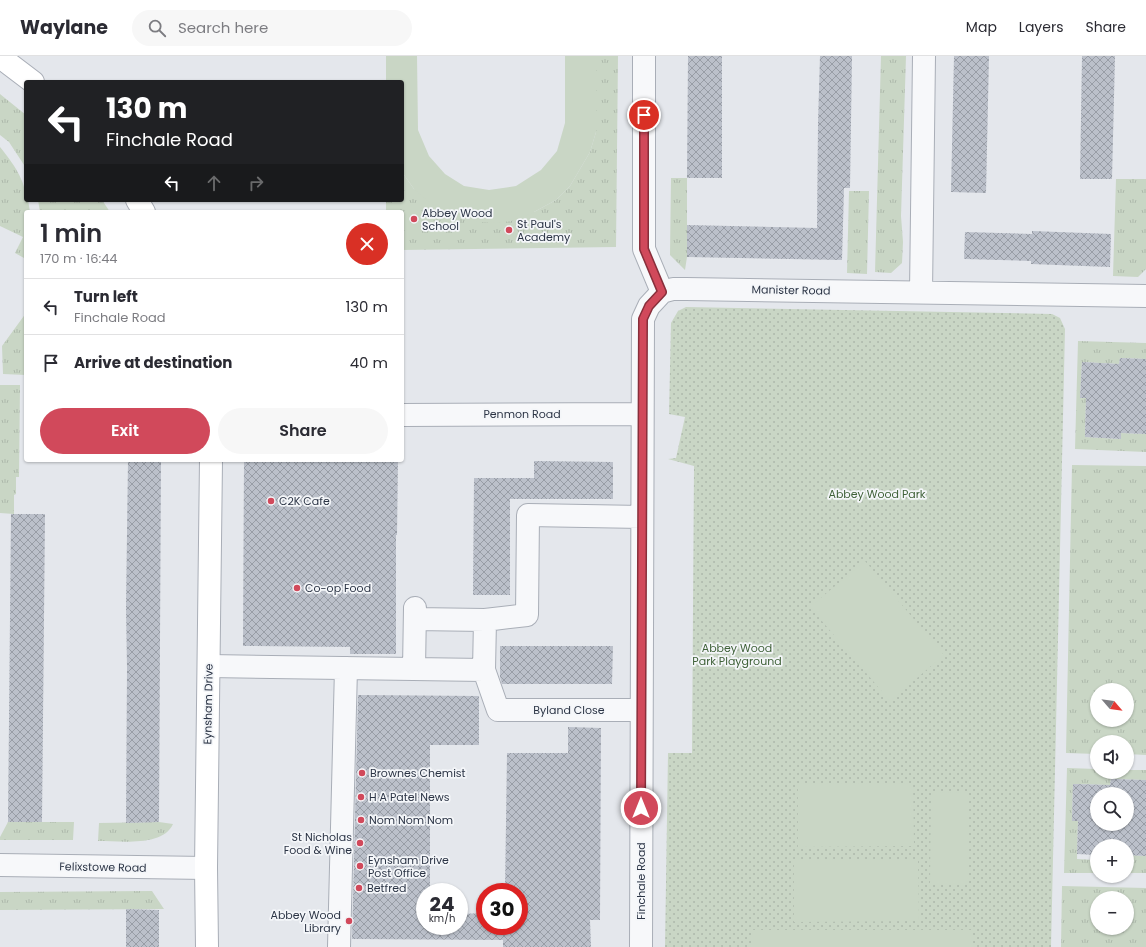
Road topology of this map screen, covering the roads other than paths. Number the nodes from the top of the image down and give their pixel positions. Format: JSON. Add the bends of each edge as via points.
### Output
{"nodes":[{"id":1,"x":644,"y":56,"type":"edge"},
{"id":2,"x":924,"y":56,"type":"edge"},
{"id":3,"x":0,"y":57,"type":"edge"},
{"id":4,"x":30,"y":80,"type":"edge"},
{"id":5,"x":662,"y":292,"type":"junction"},
{"id":6,"x":921,"y":292,"type":"junction"},
{"id":7,"x":1146,"y":296,"type":"edge"},
{"id":8,"x":642,"y":414,"type":"junction"},
{"id":9,"x":404,"y":415,"type":"edge"},
{"id":10,"x":211,"y":462,"type":"edge"},
{"id":11,"x":642,"y":517,"type":"junction"},
{"id":12,"x":485,"y":620,"type":"junction"},
{"id":13,"x":209,"y":666,"type":"junction"},
{"id":14,"x":346,"y":668,"type":"junction"},
{"id":15,"x":414,"y":669,"type":"junction"},
{"id":16,"x":484,"y":670,"type":"junction"},
{"id":17,"x":641,"y":710,"type":"junction"},
{"id":18,"x":0,"y":865,"type":"edge"},
{"id":19,"x":206,"y":868,"type":"junction"},
{"id":20,"x":207,"y":947,"type":"edge"},
{"id":21,"x":339,"y":947,"type":"edge"},
{"id":22,"x":641,"y":947,"type":"edge"}],
"edges":[{"from":1,"to":5,"type":"street","via":[[644,249]]},
{"from":2,"to":6,"type":"street"},
{"from":3,"to":4,"type":"street"},
{"from":5,"to":6,"type":"street","name":"Manister Road","via":[[673,289]]},
{"from":5,"to":8,"type":"street","name":"Finchale Road","via":[[649,306],[643,319]]},
{"from":6,"to":7,"type":"street","name":"Manister Road"},
{"from":8,"to":9,"type":"street","name":"Penmon Road"},
{"from":8,"to":11,"type":"street","name":"Finchale Road"},
{"from":10,"to":13,"type":"street","name":"Eynsham Drive"},
{"from":11,"to":12,"type":"street","via":[[528,515],[527,615]]},
{"from":11,"to":17,"type":"street","name":"Finchale Road"},
{"from":12,"to":15,"type":"street","via":[[415,614]]},
{"from":12,"to":16,"type":"street"},
{"from":13,"to":14,"type":"street"},
{"from":13,"to":19,"type":"street","name":"Eynsham Drive"},
{"from":14,"to":15,"type":"street"},
{"from":14,"to":21,"type":"street"},
{"from":15,"to":16,"type":"street"},
{"from":16,"to":17,"type":"street","name":"Byland Close","via":[[498,710]]},
{"from":17,"to":22,"type":"street","name":"Finchale Road"},
{"from":18,"to":19,"type":"street","name":"Felixstowe Road"},
{"from":19,"to":20,"type":"street","name":"Eynsham Drive"}]}
